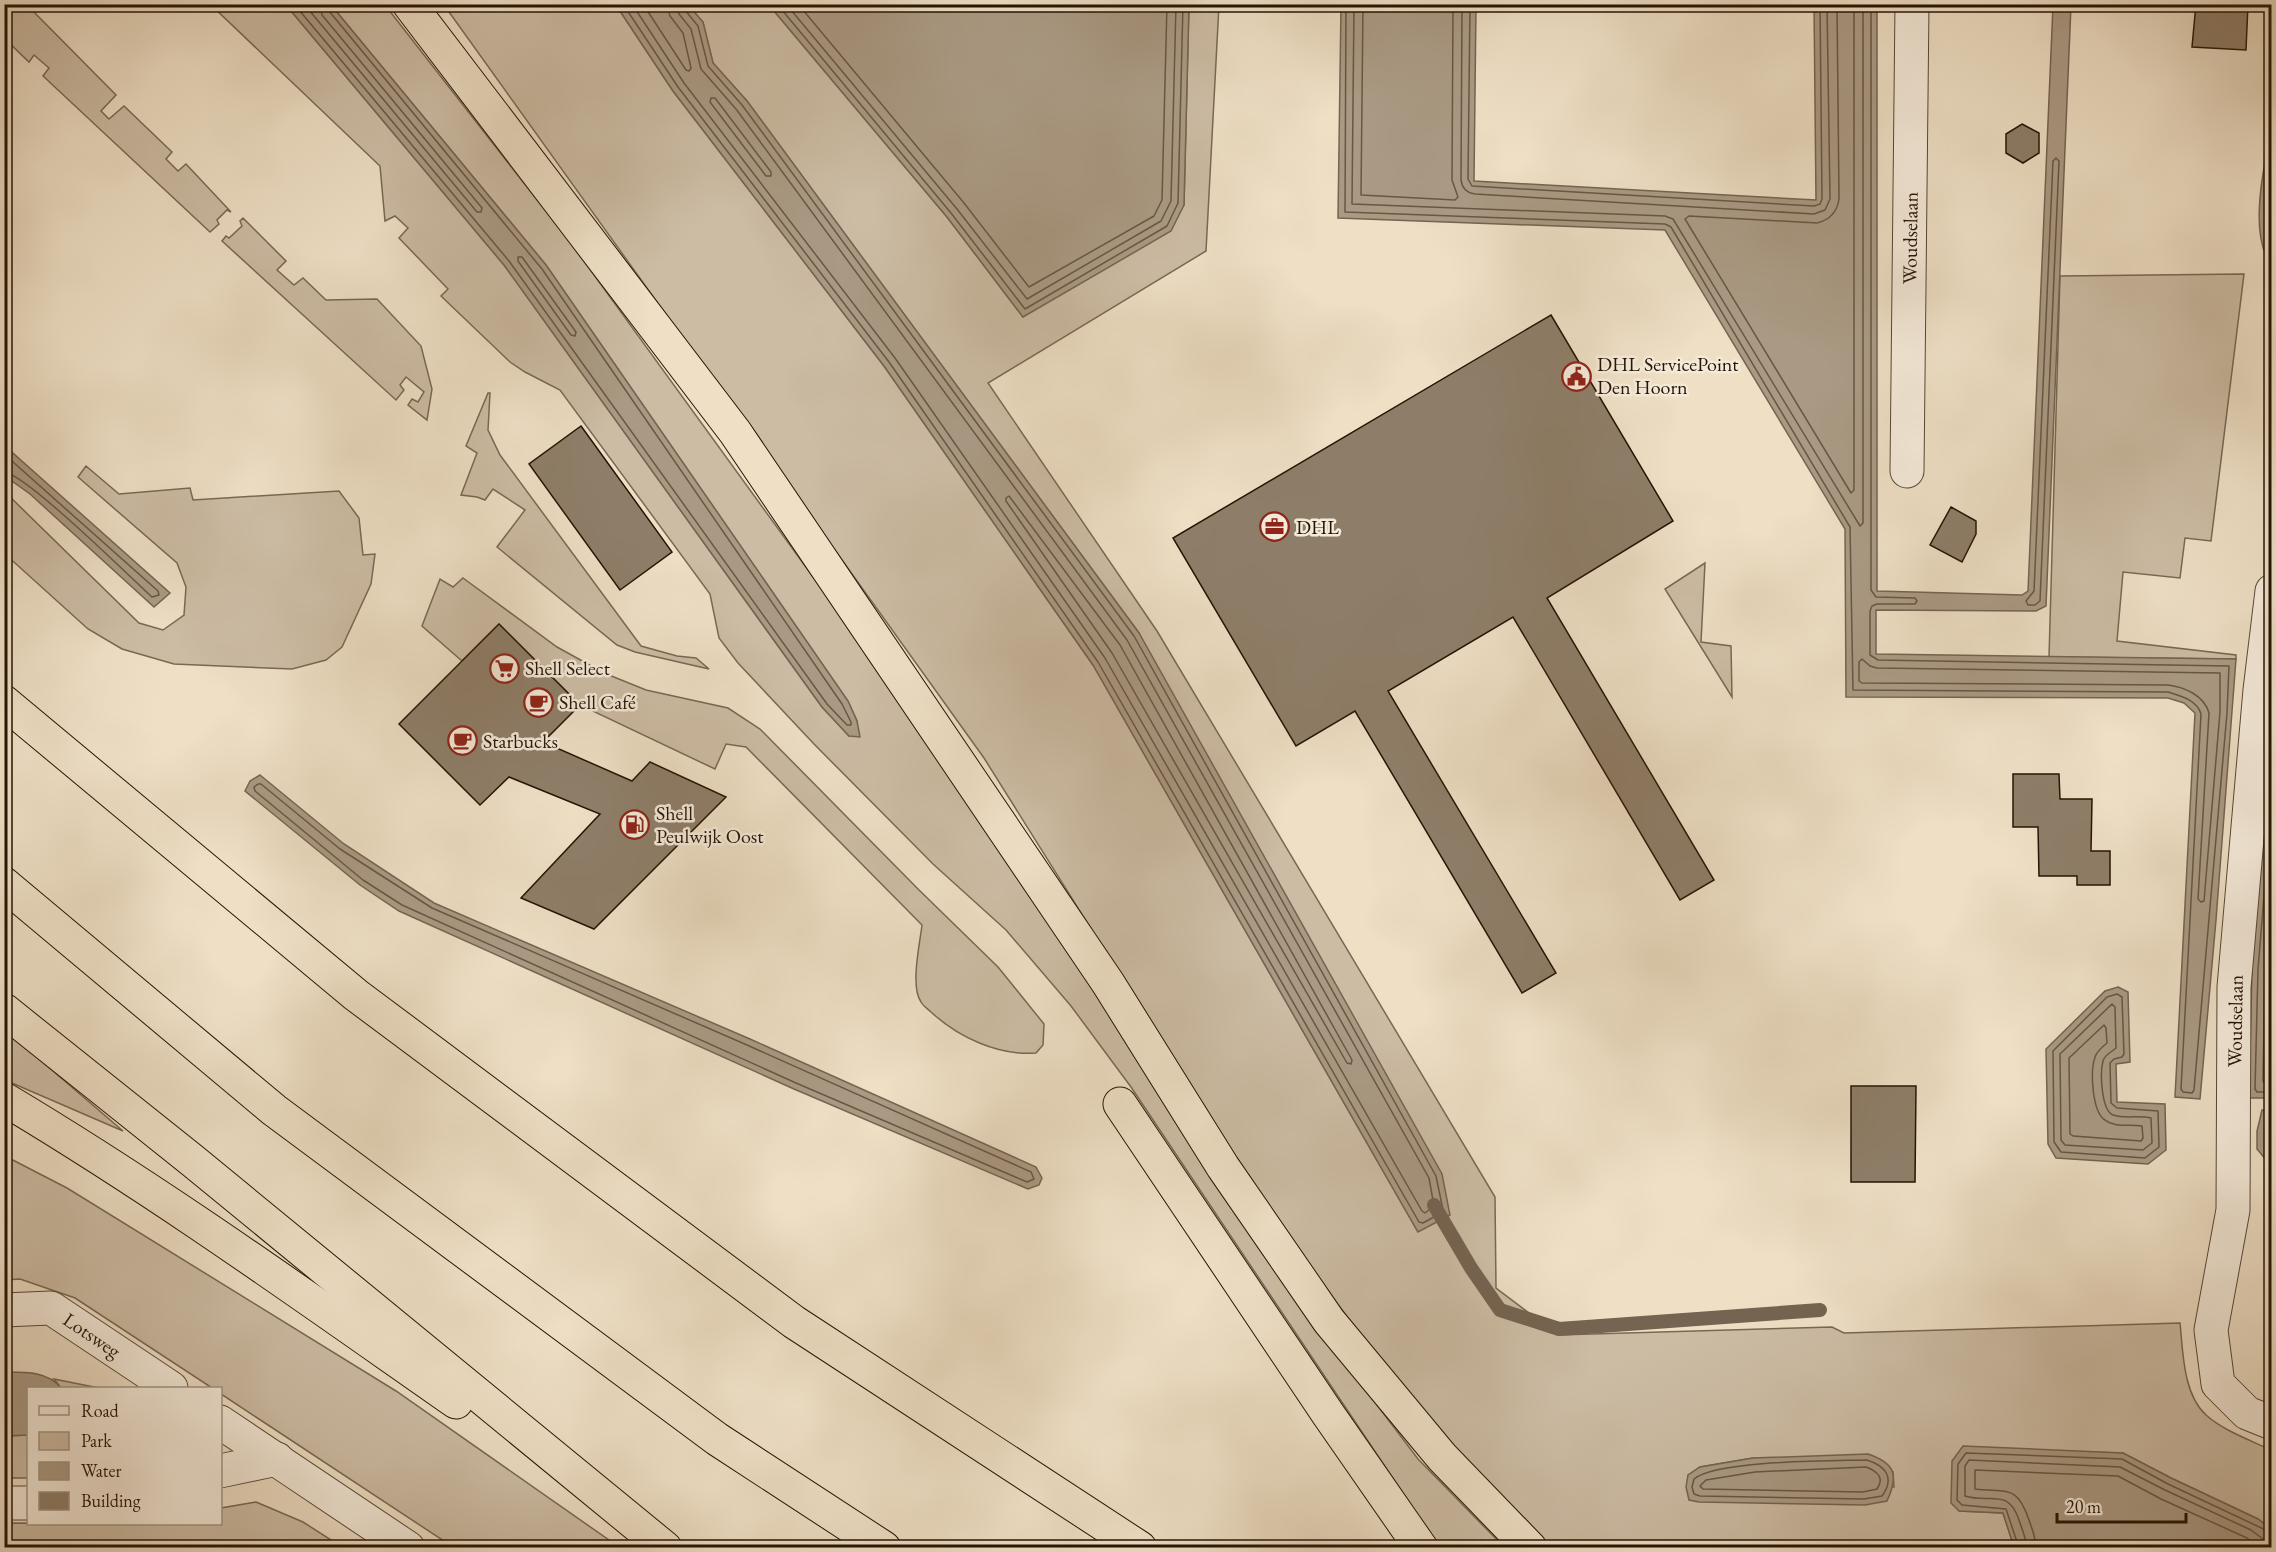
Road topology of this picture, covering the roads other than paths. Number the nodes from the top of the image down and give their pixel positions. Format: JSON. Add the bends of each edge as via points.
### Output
{"nodes":[{"id":1,"x":410,"y":4,"type":"edge"},
{"id":2,"x":1912,"y":4,"type":"edge"},
{"id":3,"x":1907,"y":471,"type":"dead end"},
{"id":4,"x":2271,"y":591,"type":"edge"},
{"id":5,"x":4,"y":702,"type":"edge"},
{"id":6,"x":4,"y":884,"type":"edge"},
{"id":7,"x":4,"y":1010,"type":"edge"},
{"id":8,"x":4,"y":1099,"type":"edge"},
{"id":9,"x":1120,"y":1104,"type":"dead end"},
{"id":10,"x":4,"y":1310,"type":"edge"},
{"id":11,"x":168,"y":1387,"type":"edge"},
{"id":12,"x":222,"y":1423,"type":"edge"},
{"id":13,"x":2271,"y":1423,"type":"edge"},
{"id":14,"x":277,"y":1459,"type":"junction"},
{"id":15,"x":222,"y":1471,"type":"edge"},
{"id":16,"x":4,"y":1503,"type":"edge"},
{"id":17,"x":27,"y":1503,"type":"edge"},
{"id":18,"x":408,"y":1548,"type":"edge"},
{"id":19,"x":665,"y":1548,"type":"edge"},
{"id":20,"x":884,"y":1548,"type":"edge"},
{"id":21,"x":1140,"y":1548,"type":"edge"},
{"id":22,"x":1421,"y":1548,"type":"edge"},
{"id":23,"x":1530,"y":1548,"type":"edge"}],
"edges":[{"from":1,"to":23,"type":"highway","via":[[735,432],[1108,983],[1223,1167],[1329,1321],[1442,1457]]},
{"from":2,"to":3,"type":"street","name":"Woudselaan"},
{"from":4,"to":13,"type":"street","name":"Woudselaan","via":[[2234,987],[2233,1210],[2211,1330],[2218,1384],[2247,1413]]},
{"from":5,"to":21,"type":"highway","via":[[356,995],[784,1315]]},
{"from":6,"to":20,"type":"highway","via":[[274,1110],[717,1439]]},
{"from":7,"to":19,"type":"highway"},
{"from":8,"to":19,"type":"highway","via":[[83,1146],[264,1267]]},
{"from":9,"to":22,"type":"highway"},
{"from":10,"to":11,"type":"street","name":"Lotsweg","via":[[51,1308]]},
{"from":12,"to":14,"type":"street"},
{"from":14,"to":15,"type":"street"},
{"from":14,"to":18,"type":"street"},
{"from":16,"to":17,"type":"street"}]}
